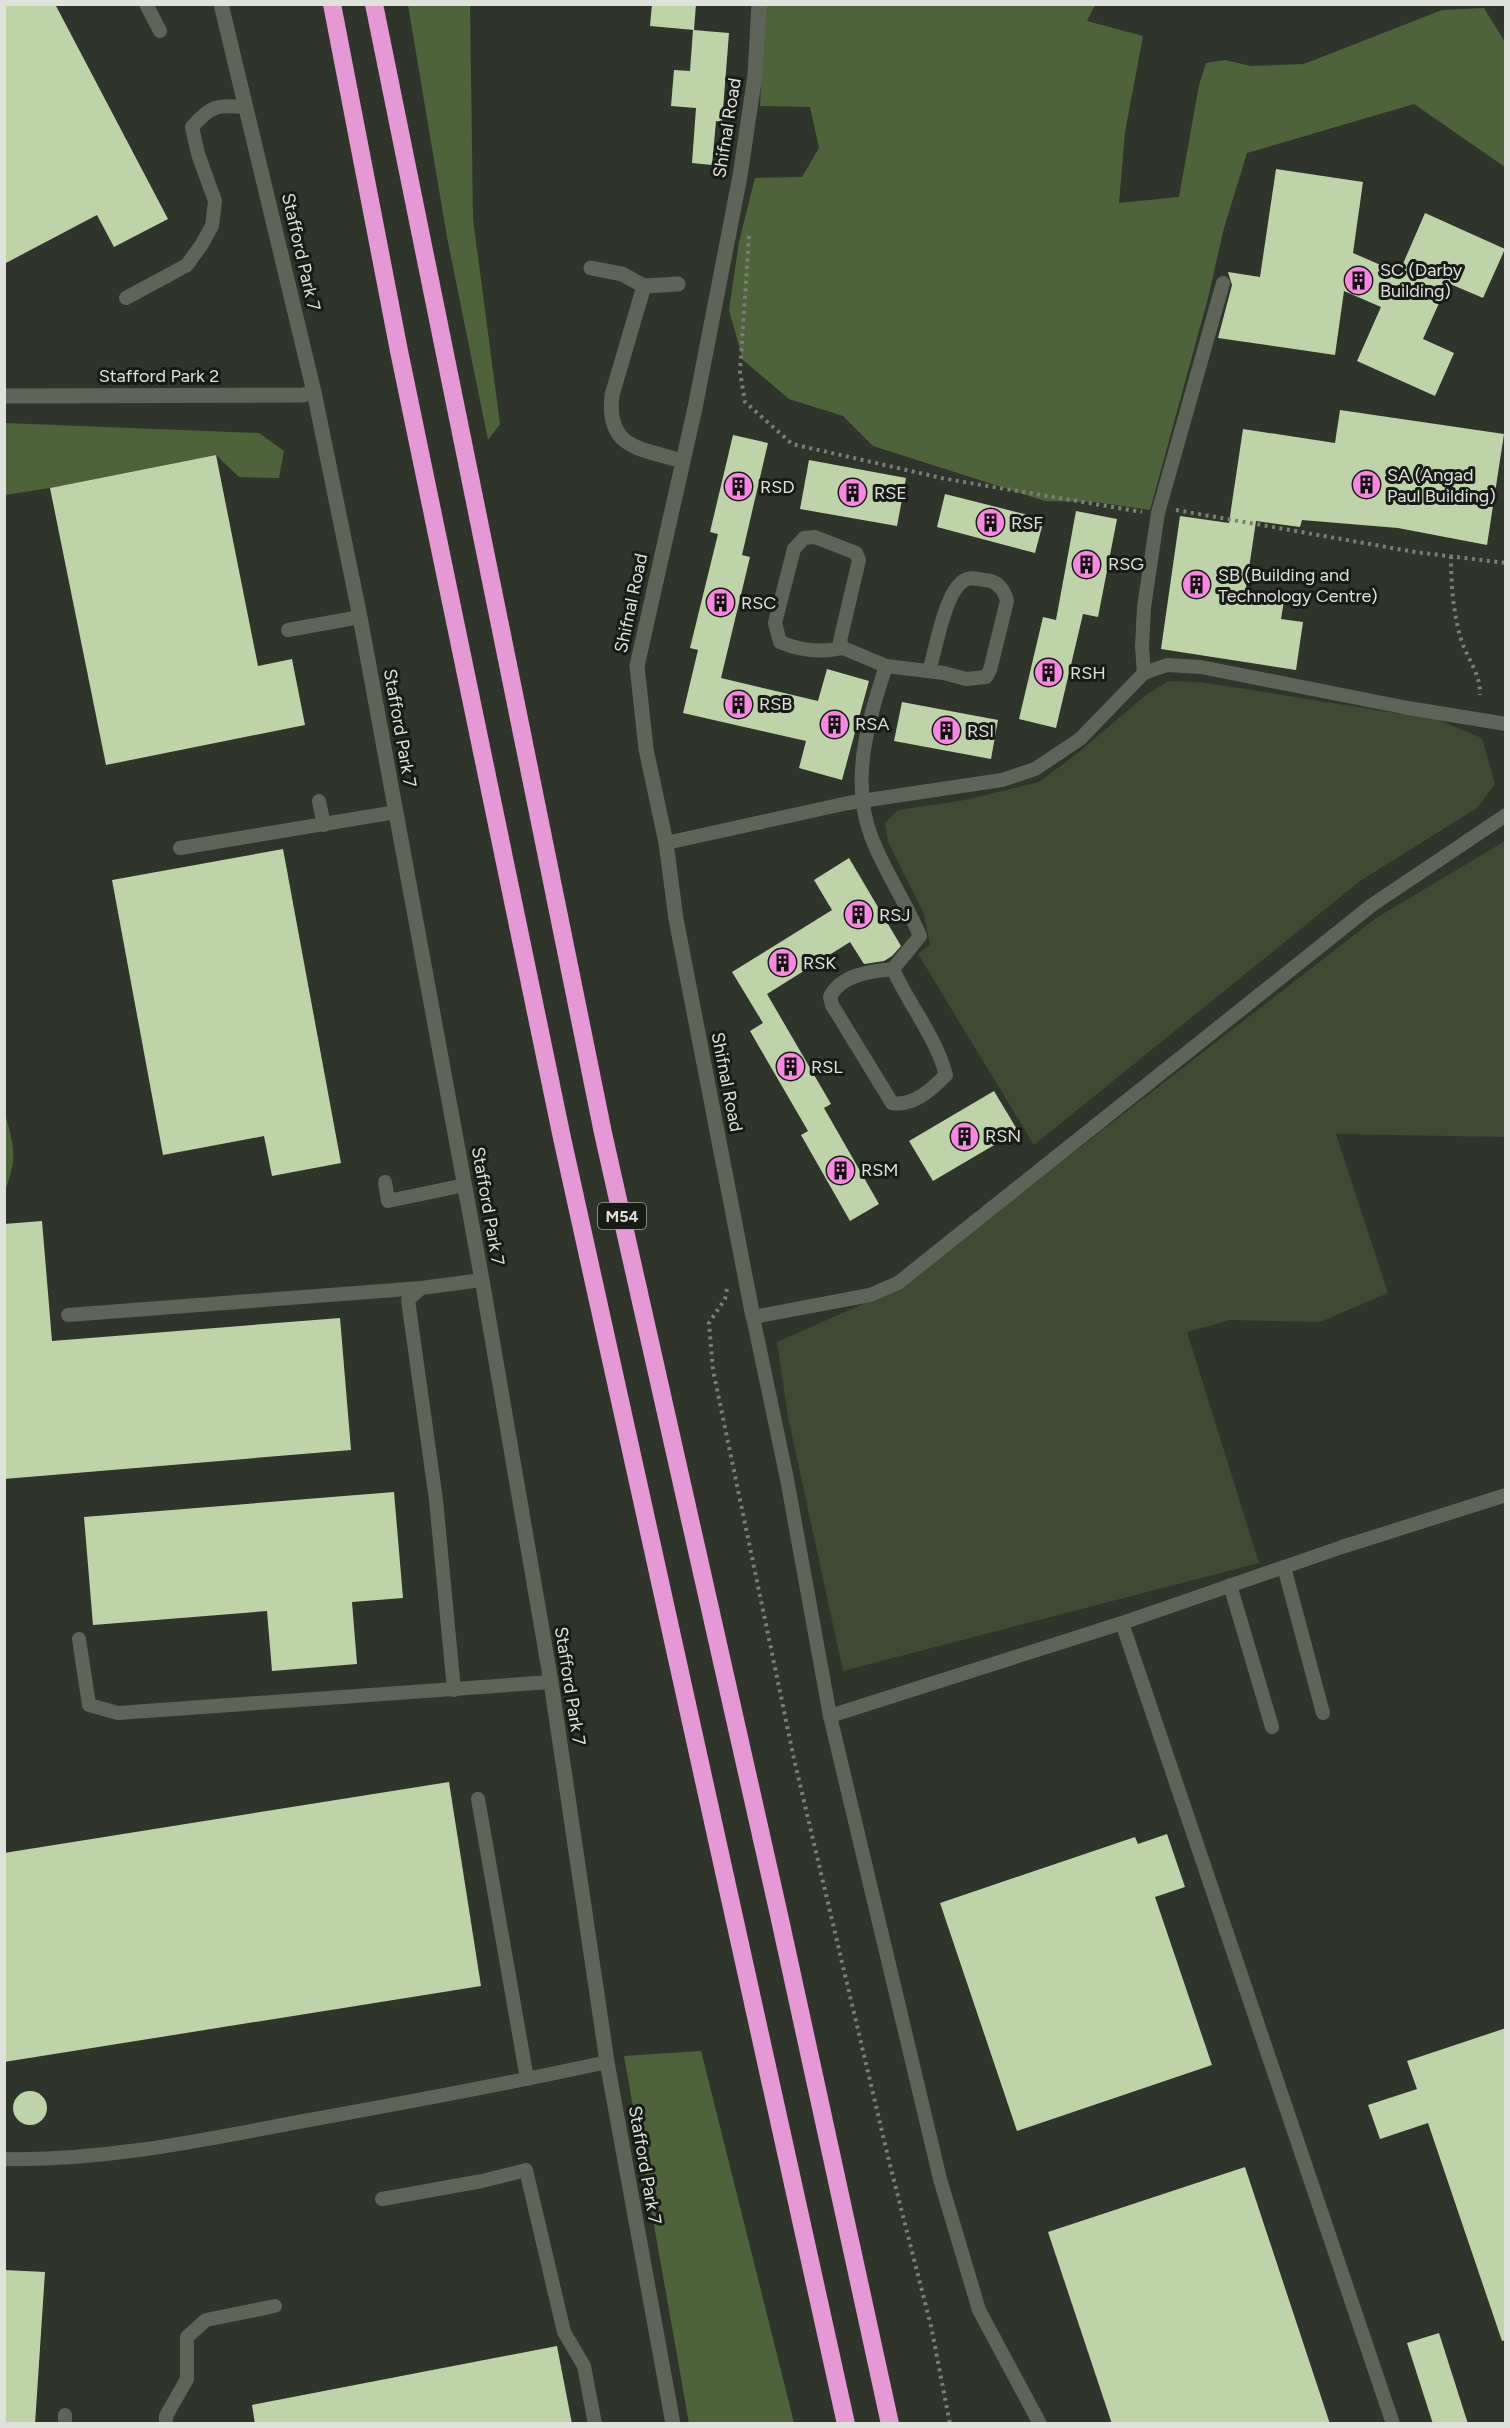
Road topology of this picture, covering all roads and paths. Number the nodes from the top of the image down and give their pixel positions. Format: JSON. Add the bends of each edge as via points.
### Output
{"nodes":[{"id":1,"x":146,"y":4,"type":"edge"},
{"id":2,"x":221,"y":4,"type":"edge"},
{"id":3,"x":332,"y":4,"type":"edge"},
{"id":4,"x":374,"y":4,"type":"edge"},
{"id":5,"x":759,"y":4,"type":"edge"},
{"id":6,"x":160,"y":31,"type":"dead end"},
{"id":7,"x":246,"y":106,"type":"junction"},
{"id":8,"x":749,"y":228,"type":"dead end"},
{"id":9,"x":591,"y":268,"type":"dead end"},
{"id":10,"x":1222,"y":283,"type":"dead end"},
{"id":11,"x":678,"y":284,"type":"dead end"},
{"id":12,"x":644,"y":286,"type":"junction"},
{"id":13,"x":126,"y":298,"type":"dead end"},
{"id":14,"x":314,"y":392,"type":"junction"},
{"id":15,"x":4,"y":396,"type":"edge"},
{"id":16,"x":682,"y":461,"type":"junction"},
{"id":17,"x":1159,"y":510,"type":"junction"},
{"id":18,"x":1451,"y":556,"type":"junction"},
{"id":19,"x":1506,"y":563,"type":"edge"},
{"id":20,"x":360,"y":616,"type":"junction"},
{"id":21,"x":288,"y":630,"type":"dead end"},
{"id":22,"x":843,"y":648,"type":"junction"},
{"id":23,"x":886,"y":666,"type":"junction"},
{"id":24,"x":929,"y":671,"type":"junction"},
{"id":25,"x":1144,"y":673,"type":"junction"},
{"id":26,"x":1480,"y":695,"type":"dead end"},
{"id":27,"x":1506,"y":724,"type":"edge"},
{"id":28,"x":319,"y":801,"type":"dead end"},
{"id":29,"x":864,"y":801,"type":"junction"},
{"id":30,"x":396,"y":812,"type":"junction"},
{"id":31,"x":1506,"y":814,"type":"edge"},
{"id":32,"x":324,"y":825,"type":"junction"},
{"id":33,"x":666,"y":843,"type":"junction"},
{"id":34,"x":180,"y":848,"type":"dead end"},
{"id":35,"x":893,"y":969,"type":"junction"},
{"id":36,"x":385,"y":1182,"type":"dead end"},
{"id":37,"x":465,"y":1185,"type":"junction"},
{"id":38,"x":482,"y":1280,"type":"junction"},
{"id":39,"x":421,"y":1288,"type":"junction"},
{"id":40,"x":728,"y":1288,"type":"dead end"},
{"id":41,"x":68,"y":1315,"type":"dead end"},
{"id":42,"x":753,"y":1317,"type":"junction"},
{"id":43,"x":1506,"y":1495,"type":"edge"},
{"id":44,"x":1284,"y":1567,"type":"junction"},
{"id":45,"x":1230,"y":1585,"type":"junction"},
{"id":46,"x":1122,"y":1623,"type":"junction"},
{"id":47,"x":79,"y":1639,"type":"dead end"},
{"id":48,"x":551,"y":1682,"type":"junction"},
{"id":49,"x":454,"y":1690,"type":"junction"},
{"id":50,"x":1323,"y":1713,"type":"dead end"},
{"id":51,"x":830,"y":1716,"type":"junction"},
{"id":52,"x":1272,"y":1727,"type":"dead end"},
{"id":53,"x":478,"y":1799,"type":"dead end"},
{"id":54,"x":606,"y":2062,"type":"junction"},
{"id":55,"x":527,"y":2079,"type":"junction"},
{"id":56,"x":4,"y":2159,"type":"edge"},
{"id":57,"x":382,"y":2199,"type":"dead end"},
{"id":58,"x":275,"y":2306,"type":"dead end"},
{"id":59,"x":166,"y":2424,"type":"edge"},
{"id":60,"x":595,"y":2424,"type":"edge"},
{"id":61,"x":673,"y":2424,"type":"edge"},
{"id":62,"x":846,"y":2424,"type":"edge"},
{"id":63,"x":890,"y":2424,"type":"edge"},
{"id":64,"x":950,"y":2424,"type":"edge"},
{"id":65,"x":1040,"y":2424,"type":"edge"},
{"id":66,"x":1393,"y":2424,"type":"edge"}],
"edges":[{"from":1,"to":6,"type":"lane"},
{"from":2,"to":7,"type":"street","name":"Stafford Park 7"},
{"from":3,"to":62,"type":"highway","number":"M54","via":[[399,351],[562,1138]]},
{"from":4,"to":63,"type":"highway","number":"M54","via":[[603,1133]]},
{"from":5,"to":16,"type":"street","name":"Shifnal Road","via":[[755,75],[740,176]]},
{"from":7,"to":13,"type":"lane","via":[[225,105],[207,110],[192,127],[215,201],[212,226],[202,244],[187,265]]},
{"from":7,"to":14,"type":"street","name":"Stafford Park 7"},
{"from":8,"to":17,"type":"path","via":[[741,372],[745,402],[792,444],[946,479],[1111,508]]},
{"from":9,"to":12,"type":"street","via":[[622,274]]},
{"from":10,"to":17,"type":"lane"},
{"from":11,"to":12,"type":"street"},
{"from":12,"to":16,"type":"street","via":[[612,395],[613,427],[621,439],[633,445]]},
{"from":14,"to":15,"type":"street","name":"Stafford Park 2"},
{"from":14,"to":20,"type":"street","name":"Stafford Park 7"},
{"from":16,"to":33,"type":"street","name":"Shifnal Road","via":[[637,666],[646,749]]},
{"from":17,"to":18,"type":"path"},
{"from":17,"to":25,"type":"lane","via":[[1144,608]]},
{"from":18,"to":19,"type":"path"},
{"from":18,"to":26,"type":"path","via":[[1450,586],[1461,640],[1481,682]]},
{"from":20,"to":21,"type":"lane"},
{"from":20,"to":30,"type":"street","name":"Stafford Park 7"},
{"from":22,"to":22,"type":"lane","via":[[840,641],[860,560],[851,549],[816,537],[804,538],[794,549],[775,622],[776,632],[780,642],[794,648],[826,652]]},
{"from":22,"to":23,"type":"lane"},
{"from":23,"to":24,"type":"lane"},
{"from":23,"to":29,"type":"lane","via":[[861,763]]},
{"from":24,"to":24,"type":"lane","via":[[966,679],[986,677],[1007,601],[1005,591],[989,580],[970,578],[962,582],[952,594]]},
{"from":25,"to":27,"type":"lane","via":[[1167,665],[1201,667]]},
{"from":25,"to":29,"type":"lane","via":[[1080,739],[1035,769],[1002,780]]},
{"from":28,"to":32,"type":"lane"},
{"from":29,"to":33,"type":"lane"},
{"from":29,"to":35,"type":"lane","via":[[872,838],[920,936]]},
{"from":30,"to":32,"type":"lane"},
{"from":30,"to":37,"type":"street","name":"Stafford Park 7"},
{"from":31,"to":42,"type":"lane","via":[[1372,904],[898,1283],[870,1295]]},
{"from":32,"to":34,"type":"lane"},
{"from":33,"to":42,"type":"street","name":"Shifnal Road","via":[[676,919]]},
{"from":35,"to":35,"type":"lane","via":[[931,1038],[946,1075],[929,1092],[903,1105],[892,1103],[830,997],[843,982],[873,971]]},
{"from":36,"to":37,"type":"lane","via":[[388,1201]]},
{"from":37,"to":38,"type":"street","name":"Stafford Park 7"},
{"from":38,"to":39,"type":"lane"},
{"from":38,"to":48,"type":"street","name":"Stafford Park 7"},
{"from":39,"to":41,"type":"lane"},
{"from":39,"to":49,"type":"lane","via":[[408,1300],[436,1500]]},
{"from":40,"to":64,"type":"path","via":[[710,1323],[713,1370],[794,1759],[931,2326]]},
{"from":42,"to":51,"type":"lane"},
{"from":43,"to":44,"type":"lane"},
{"from":44,"to":45,"type":"lane"},
{"from":44,"to":50,"type":"lane"},
{"from":45,"to":46,"type":"lane"},
{"from":45,"to":52,"type":"lane"},
{"from":46,"to":51,"type":"lane"},
{"from":46,"to":66,"type":"lane"},
{"from":47,"to":49,"type":"lane","via":[[89,1705],[118,1713]]},
{"from":48,"to":49,"type":"lane"},
{"from":48,"to":54,"type":"street","name":"Stafford Park 7"},
{"from":51,"to":65,"type":"lane","via":[[940,2179],[979,2310]]},
{"from":53,"to":55,"type":"lane"},
{"from":54,"to":55,"type":"lane"},
{"from":54,"to":61,"type":"street","name":"Stafford Park 7"},
{"from":55,"to":56,"type":"lane","via":[[133,2151],[74,2158]]},
{"from":57,"to":60,"type":"lane","via":[[526,2170],[564,2332],[584,2366]]},
{"from":58,"to":59,"type":"lane","via":[[206,2320],[188,2337],[187,2379],[166,2416]]}]}
